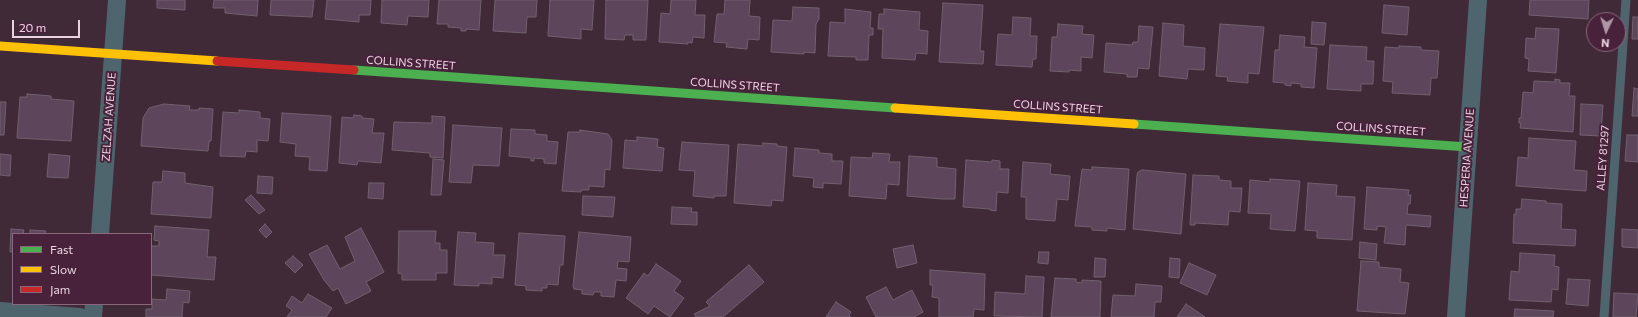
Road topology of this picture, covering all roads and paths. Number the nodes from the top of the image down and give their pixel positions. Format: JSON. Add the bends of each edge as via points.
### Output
{"nodes":[{"id":1,"x":117,"y":0,"type":"edge"},
{"id":2,"x":1478,"y":0,"type":"edge"},
{"id":3,"x":1626,"y":0,"type":"edge"},
{"id":4,"x":0,"y":46,"type":"edge"},
{"id":5,"x":113,"y":54,"type":"junction"},
{"id":6,"x":1468,"y":147,"type":"junction"},
{"id":7,"x":100,"y":233,"type":"edge"},
{"id":8,"x":94,"y":305,"type":"edge"},
{"id":9,"x":0,"y":312,"type":"edge"},
{"id":10,"x":80,"y":317,"type":"edge"},
{"id":11,"x":93,"y":317,"type":"edge"},
{"id":12,"x":1456,"y":317,"type":"edge"},
{"id":13,"x":1604,"y":317,"type":"edge"}],
"edges":[{"from":1,"to":5,"type":"street","name":"ZELZAH AVENUE"},
{"from":2,"to":6,"type":"street","name":"HESPERIA AVENUE"},
{"from":3,"to":13,"type":"lane","name":"ALLEY 81297"},
{"from":4,"to":5,"type":"street","name":"COLLINS STREET"},
{"from":5,"to":6,"type":"street","name":"COLLINS STREET"},
{"from":5,"to":7,"type":"street","name":"ZELZAH AVENUE"},
{"from":6,"to":12,"type":"street","name":"HESPERIA AVENUE"},
{"from":8,"to":11,"type":"street"},
{"from":9,"to":10,"type":"street"}]}
